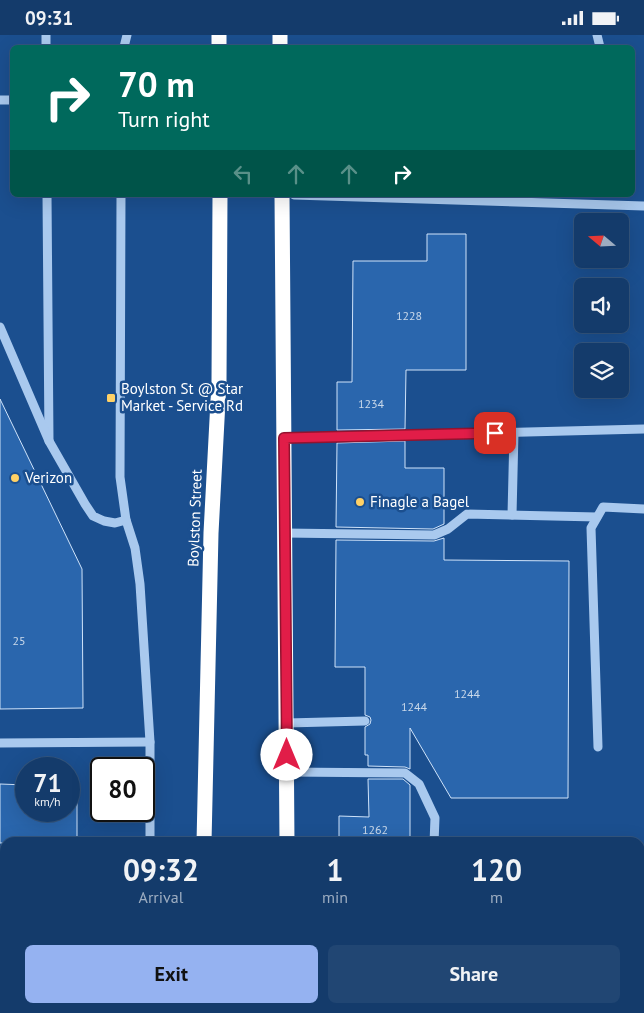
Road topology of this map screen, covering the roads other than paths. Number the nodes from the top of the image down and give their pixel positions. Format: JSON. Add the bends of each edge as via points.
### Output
{"nodes":[{"id":1,"x":47,"y":197,"type":"edge"},
{"id":2,"x":121,"y":197,"type":"edge"},
{"id":3,"x":220,"y":197,"type":"edge"},
{"id":4,"x":282,"y":197,"type":"edge"},
{"id":5,"x":431,"y":197,"type":"edge"},
{"id":6,"x":625,"y":197,"type":"edge"},
{"id":7,"x":627,"y":205,"type":"junction"},
{"id":8,"x":644,"y":205,"type":"edge"},
{"id":9,"x":0,"y":327,"type":"edge"},
{"id":10,"x":644,"y":429,"type":"edge"},
{"id":11,"x":514,"y":432,"type":"junction"},
{"id":12,"x":284,"y":438,"type":"junction"},
{"id":13,"x":49,"y":441,"type":"junction"},
{"id":14,"x":644,"y":509,"type":"edge"},
{"id":15,"x":512,"y":515,"type":"junction"},
{"id":16,"x":597,"y":517,"type":"junction"},
{"id":17,"x":126,"y":520,"type":"junction"},
{"id":18,"x":285,"y":533,"type":"junction"},
{"id":19,"x":365,"y":721,"type":"dead end"},
{"id":20,"x":287,"y":723,"type":"junction"},
{"id":21,"x":150,"y":742,"type":"junction"},
{"id":22,"x":0,"y":743,"type":"edge"},
{"id":23,"x":598,"y":747,"type":"dead end"},
{"id":24,"x":286,"y":772,"type":"junction"},
{"id":25,"x":150,"y":837,"type":"edge"},
{"id":26,"x":204,"y":837,"type":"edge"},
{"id":27,"x":287,"y":837,"type":"edge"},
{"id":28,"x":434,"y":837,"type":"edge"}],
"edges":[{"from":1,"to":13,"type":"street"},
{"from":2,"to":17,"type":"street","via":[[120,477]]},
{"from":3,"to":26,"type":"highway","name":"Boylston Street","via":[[219,372],[211,533]]},
{"from":4,"to":12,"type":"highway"},
{"from":5,"to":7,"type":"street"},
{"from":6,"to":7,"type":"street"},
{"from":7,"to":8,"type":"street"},
{"from":9,"to":13,"type":"street"},
{"from":10,"to":11,"type":"street"},
{"from":11,"to":12,"type":"street"},
{"from":11,"to":15,"type":"street"},
{"from":12,"to":18,"type":"highway"},
{"from":13,"to":17,"type":"street","via":[[93,516],[115,523]]},
{"from":14,"to":16,"type":"street","via":[[603,507]]},
{"from":15,"to":16,"type":"street"},
{"from":15,"to":18,"type":"street","via":[[467,514],[434,535]]},
{"from":16,"to":23,"type":"street","via":[[591,528]]},
{"from":17,"to":21,"type":"street","via":[[138,565]]},
{"from":18,"to":20,"type":"highway"},
{"from":19,"to":20,"type":"street"},
{"from":20,"to":24,"type":"highway"},
{"from":21,"to":22,"type":"street"},
{"from":21,"to":25,"type":"street"},
{"from":24,"to":27,"type":"highway"},
{"from":24,"to":28,"type":"street","via":[[405,773],[419,784],[435,818]]}]}
